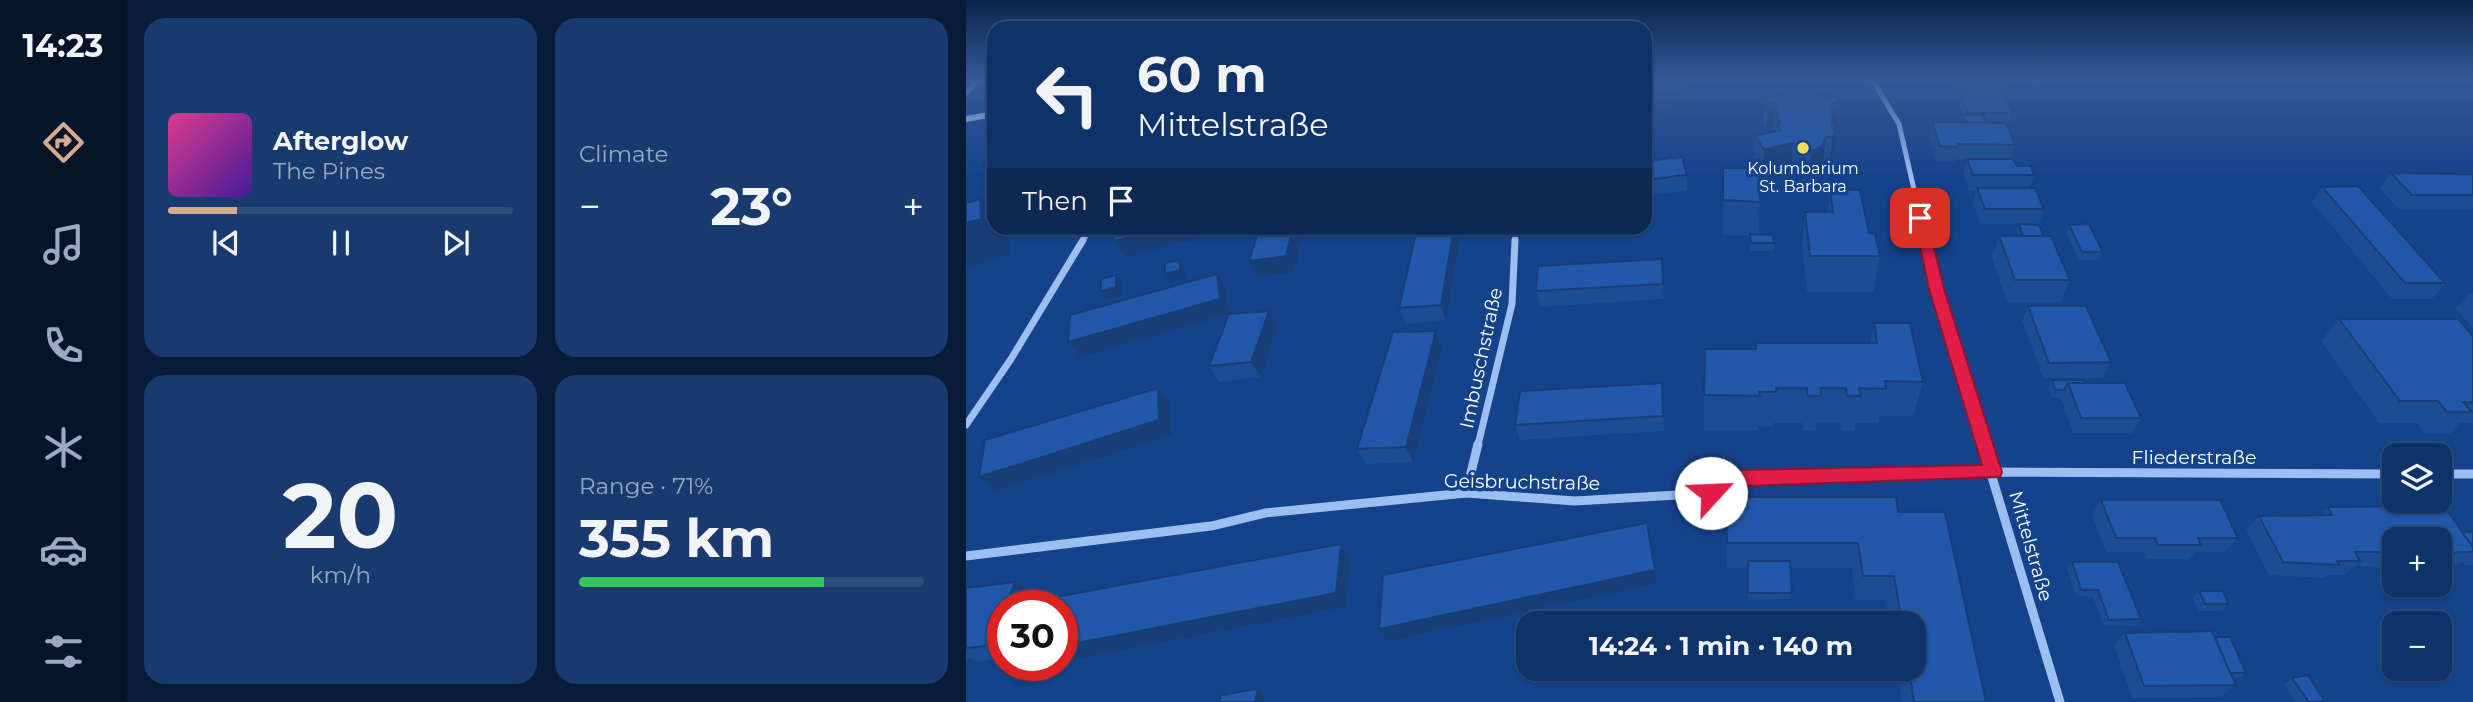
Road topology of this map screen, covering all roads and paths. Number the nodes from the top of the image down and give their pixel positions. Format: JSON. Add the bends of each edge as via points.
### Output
{"nodes":[{"id":1,"x":1893,"y":114,"type":"edge"},
{"id":2,"x":987,"y":115,"type":"edge"},
{"id":3,"x":966,"y":118,"type":"edge"},
{"id":4,"x":1087,"y":235,"type":"edge"},
{"id":5,"x":1516,"y":235,"type":"edge"},
{"id":6,"x":966,"y":425,"type":"edge"},
{"id":7,"x":1993,"y":472,"type":"junction"},
{"id":8,"x":2382,"y":474,"type":"edge"},
{"id":9,"x":2452,"y":474,"type":"edge"},
{"id":10,"x":2473,"y":474,"type":"edge"},
{"id":11,"x":1466,"y":493,"type":"junction"},
{"id":12,"x":966,"y":556,"type":"edge"},
{"id":13,"x":2060,"y":702,"type":"edge"}],
"edges":[{"from":1,"to":7,"type":"street","name":"Mittelstraße","via":[[1899,124],[1936,289]]},
{"from":2,"to":3,"type":"main road"},
{"from":4,"to":6,"type":"street"},
{"from":5,"to":11,"type":"street","name":"Imbuschstraße","via":[[1511,304]]},
{"from":7,"to":8,"type":"street","name":"Fliederstraße"},
{"from":7,"to":11,"type":"street","name":"Geisbruchstraße","via":[[1742,478],[1711,493],[1575,501]]},
{"from":7,"to":13,"type":"street","name":"Mittelstraße"},
{"from":9,"to":10,"type":"street"},
{"from":11,"to":12,"type":"street","name":"Geisbruchstraße","via":[[1265,513],[1211,526]]}]}
